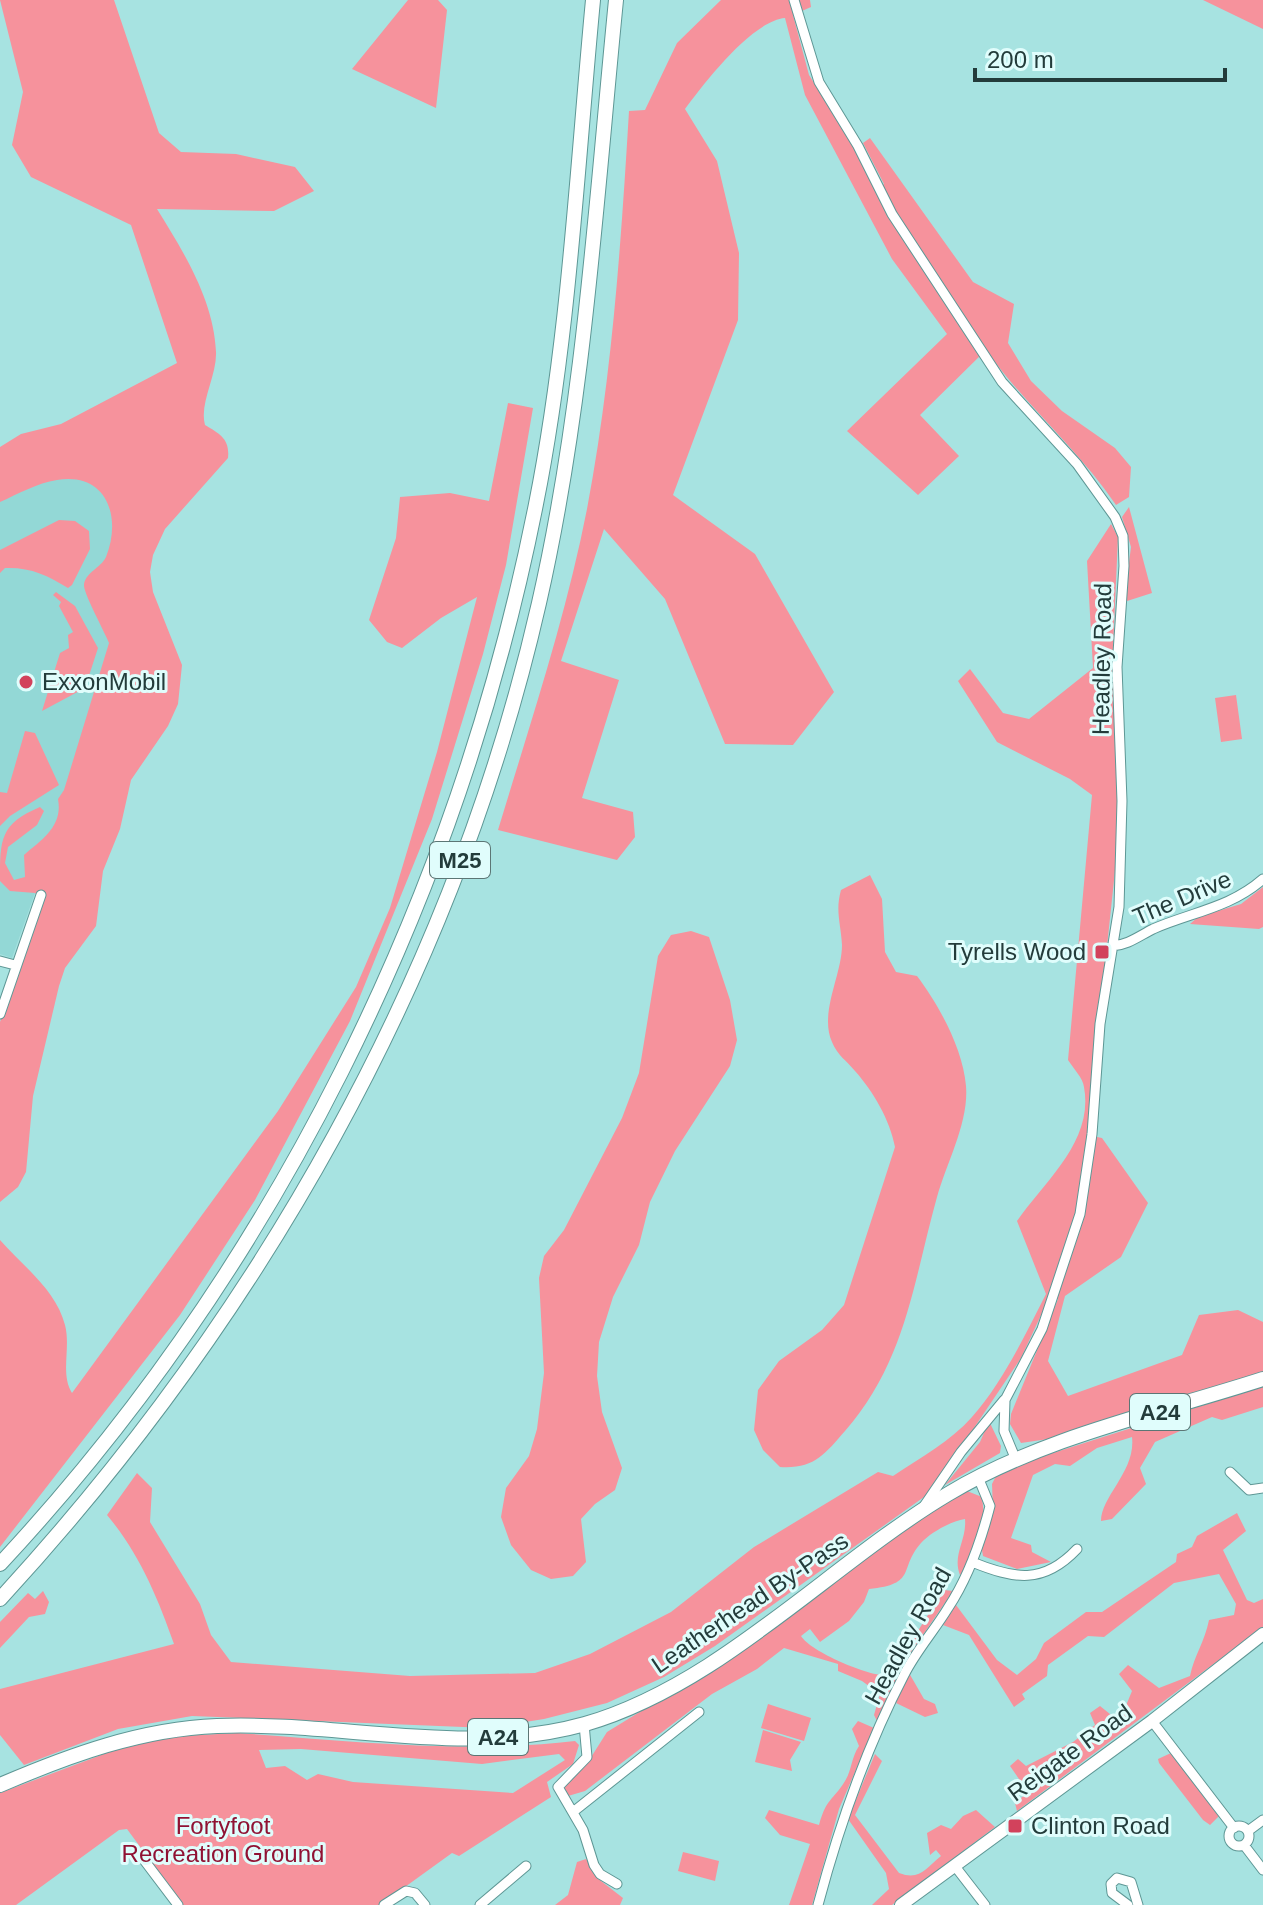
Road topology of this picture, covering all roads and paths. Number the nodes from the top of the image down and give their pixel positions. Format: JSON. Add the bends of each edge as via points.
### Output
{"nodes":[{"id":1,"x":593,"y":0,"type":"edge"},
{"id":2,"x":616,"y":0,"type":"edge"},
{"id":3,"x":794,"y":0,"type":"edge"},
{"id":4,"x":1263,"y":879,"type":"edge"},
{"id":5,"x":41,"y":895,"type":"dead end"},
{"id":6,"x":1112,"y":946,"type":"junction"},
{"id":7,"x":0,"y":961,"type":"edge"},
{"id":8,"x":15,"y":965,"type":"junction"},
{"id":9,"x":0,"y":1014,"type":"edge"},
{"id":10,"x":1263,"y":1379,"type":"edge"},
{"id":11,"x":1005,"y":1400,"type":"junction"},
{"id":12,"x":1016,"y":1460,"type":"junction"},
{"id":13,"x":1230,"y":1472,"type":"dead end"},
{"id":14,"x":978,"y":1477,"type":"junction"},
{"id":15,"x":1263,"y":1488,"type":"edge"},
{"id":16,"x":920,"y":1512,"type":"junction"},
{"id":17,"x":1077,"y":1549,"type":"dead end"},
{"id":18,"x":972,"y":1562,"type":"junction"},
{"id":19,"x":0,"y":1564,"type":"edge"},
{"id":20,"x":0,"y":1599,"type":"edge"},
{"id":21,"x":1263,"y":1634,"type":"edge"},
{"id":22,"x":699,"y":1712,"type":"dead end"},
{"id":23,"x":1152,"y":1721,"type":"junction"},
{"id":24,"x":584,"y":1724,"type":"junction"},
{"id":25,"x":0,"y":1785,"type":"edge"},
{"id":26,"x":573,"y":1812,"type":"junction"},
{"id":27,"x":1263,"y":1820,"type":"edge"},
{"id":28,"x":1234,"y":1828,"type":"junction"},
{"id":29,"x":1248,"y":1831,"type":"junction"},
{"id":30,"x":1244,"y":1845,"type":"junction"},
{"id":31,"x":144,"y":1860,"type":"dead end"},
{"id":32,"x":954,"y":1865,"type":"junction"},
{"id":33,"x":526,"y":1866,"type":"dead end"},
{"id":34,"x":1263,"y":1870,"type":"edge"},
{"id":35,"x":617,"y":1884,"type":"dead end"},
{"id":36,"x":178,"y":1905,"type":"edge"},
{"id":37,"x":384,"y":1905,"type":"edge"},
{"id":38,"x":425,"y":1905,"type":"edge"},
{"id":39,"x":480,"y":1905,"type":"edge"},
{"id":40,"x":818,"y":1905,"type":"edge"},
{"id":41,"x":901,"y":1905,"type":"edge"},
{"id":42,"x":985,"y":1905,"type":"edge"},
{"id":43,"x":1128,"y":1905,"type":"edge"},
{"id":44,"x":1138,"y":1905,"type":"edge"}],
"edges":[{"from":1,"to":19,"type":"highway","number":"M25","via":[[557,366],[537,500],[487,711],[416,912],[346,1065],[261,1220],[170,1357],[39,1523]]},
{"from":2,"to":20,"type":"highway","number":"M25","via":[[563,481],[518,686],[437,922],[367,1077],[285,1224],[190,1370],[77,1516]]},
{"from":3,"to":6,"type":"street","name":"Headley Road","via":[[819,82],[892,214],[1002,382],[1077,464],[1123,536],[1117,667],[1122,859]]},
{"from":4,"to":6,"type":"street","name":"The Drive","via":[[1231,903]]},
{"from":5,"to":8,"type":"street"},
{"from":6,"to":11,"type":"street","name":"Headley Road","via":[[1080,1214],[1042,1329]]},
{"from":7,"to":8,"type":"street"},
{"from":8,"to":9,"type":"street"},
{"from":10,"to":12,"type":"highway","name":"Leatherhead By-Pass","number":"A24"},
{"from":11,"to":12,"type":"street","via":[[1004,1431]]},
{"from":11,"to":16,"type":"street","name":"Headley Road"},
{"from":12,"to":14,"type":"highway","name":"Leatherhead By-Pass","number":"A24"},
{"from":13,"to":15,"type":"street","via":[[1249,1490]]},
{"from":14,"to":16,"type":"highway","name":"Leatherhead By-Pass","number":"A24"},
{"from":14,"to":18,"type":"street","name":"Headley Road","via":[[990,1506]]},
{"from":16,"to":24,"type":"highway","name":"Leatherhead By-Pass","number":"A24","via":[[687,1676]]},
{"from":17,"to":18,"type":"street","via":[[1062,1565],[1038,1574],[1005,1574]]},
{"from":18,"to":40,"type":"street","name":"Headley Road","via":[[894,1696],[837,1833]]},
{"from":21,"to":23,"type":"main road","name":"Reigate Road"},
{"from":22,"to":26,"type":"street"},
{"from":23,"to":28,"type":"street"},
{"from":23,"to":32,"type":"main road","name":"Reigate Road"},
{"from":24,"to":25,"type":"highway","name":"Leatherhead By-Pass","number":"A24","via":[[480,1738],[239,1726],[168,1730],[104,1745]]},
{"from":24,"to":26,"type":"street","via":[[587,1757],[558,1787]]},
{"from":26,"to":35,"type":"street","via":[[594,1865]]},
{"from":27,"to":29,"type":"street"},
{"from":28,"to":29,"type":"street"},
{"from":28,"to":30,"type":"street","via":[[1231,1841]]},
{"from":29,"to":30,"type":"street"},
{"from":30,"to":34,"type":"street"},
{"from":31,"to":36,"type":"street"},
{"from":32,"to":41,"type":"main road","name":"Reigate Road"},
{"from":32,"to":42,"type":"street"},
{"from":33,"to":39,"type":"street"},
{"from":37,"to":38,"type":"street","via":[[406,1891]]},
{"from":43,"to":44,"type":"street","via":[[1112,1893],[1117,1878],[1131,1882]]}]}
